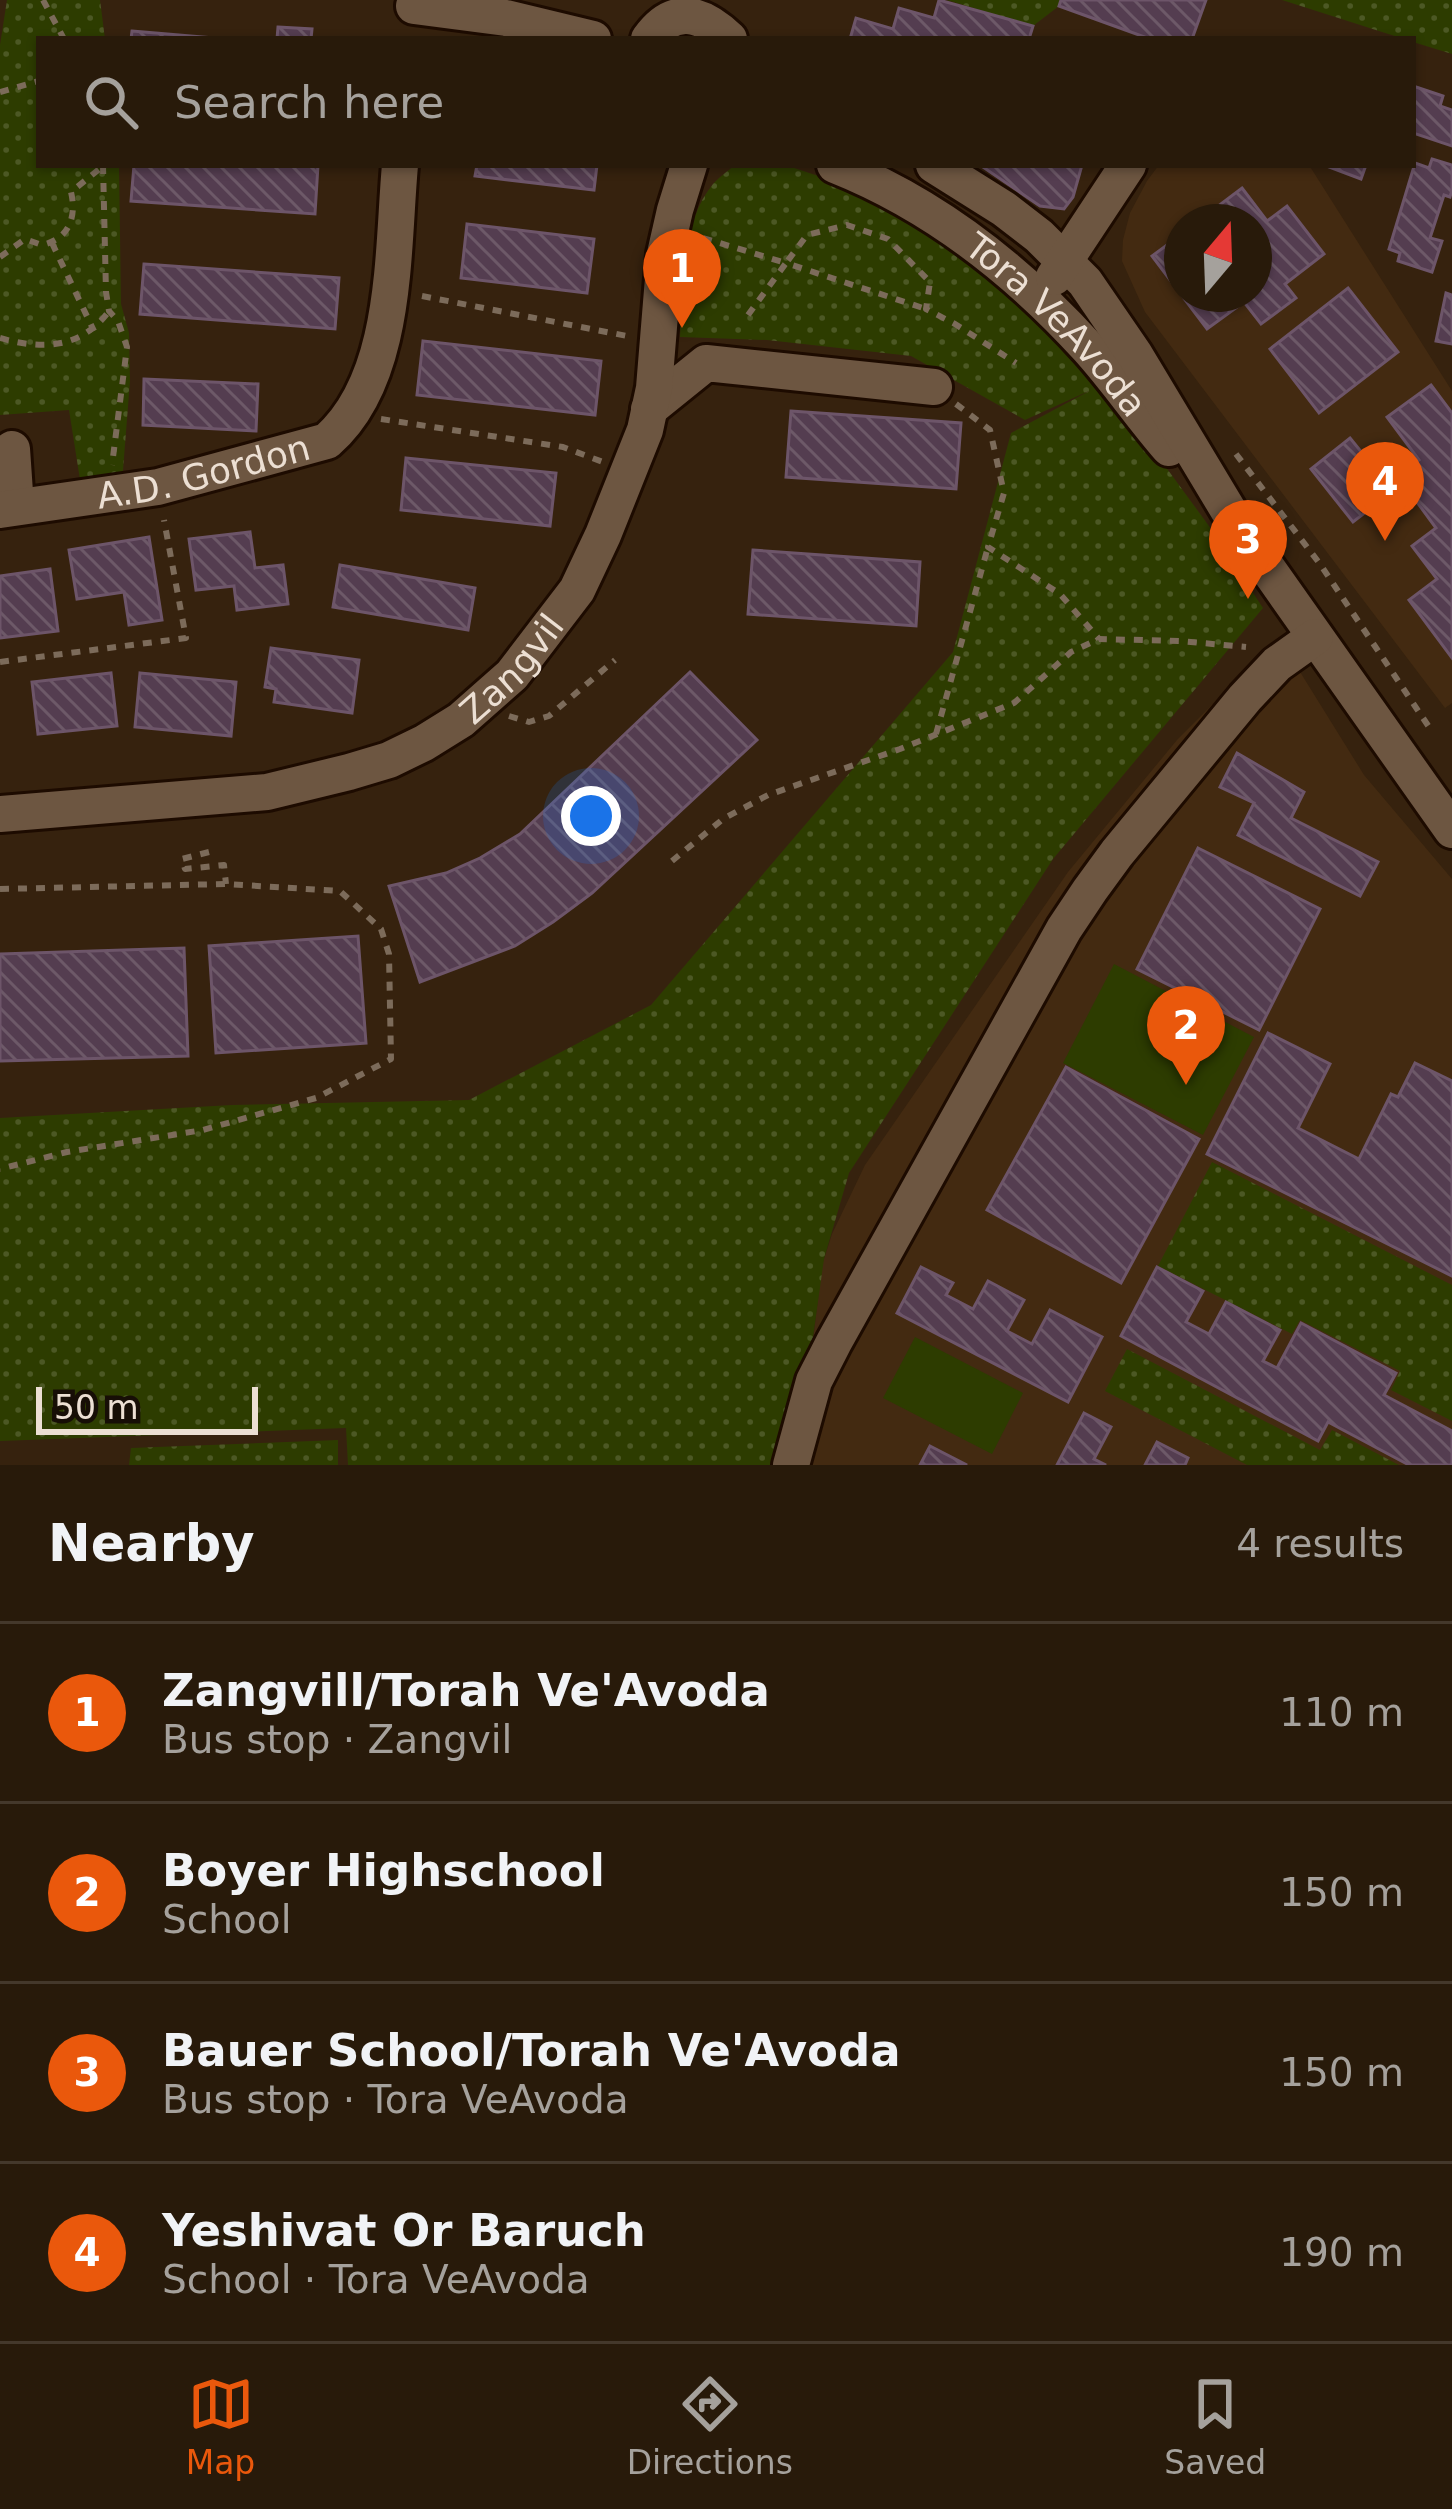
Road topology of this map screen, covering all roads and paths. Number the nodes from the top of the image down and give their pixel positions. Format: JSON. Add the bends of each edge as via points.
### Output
{"nodes":[{"id":1,"x":43,"y":0,"type":"edge"},
{"id":2,"x":730,"y":0,"type":"edge"},
{"id":3,"x":413,"y":15,"type":"edge"},
{"id":4,"x":659,"y":22,"type":"edge"},
{"id":5,"x":62,"y":36,"type":"edge"},
{"id":6,"x":580,"y":36,"type":"edge"},
{"id":7,"x":728,"y":36,"type":"edge"},
{"id":8,"x":732,"y":36,"type":"edge"},
{"id":9,"x":36,"y":82,"type":"edge"},
{"id":10,"x":0,"y":92,"type":"edge"},
{"id":11,"x":101,"y":168,"type":"edge"},
{"id":12,"x":103,"y":168,"type":"edge"},
{"id":13,"x":400,"y":168,"type":"edge"},
{"id":14,"x":688,"y":168,"type":"edge"},
{"id":15,"x":842,"y":168,"type":"edge"},
{"id":16,"x":939,"y":168,"type":"edge"},
{"id":17,"x":1127,"y":168,"type":"edge"},
{"id":18,"x":670,"y":229,"type":"junction"},
{"id":19,"x":52,"y":243,"type":"junction"},
{"id":20,"x":0,"y":257,"type":"edge"},
{"id":21,"x":1065,"y":259,"type":"junction"},
{"id":22,"x":786,"y":263,"type":"junction"},
{"id":23,"x":389,"y":289,"type":"junction"},
{"id":24,"x":1041,"y":301,"type":"junction"},
{"id":25,"x":926,"y":309,"type":"junction"},
{"id":26,"x":109,"y":311,"type":"junction"},
{"id":27,"x":748,"y":315,"type":"dead end"},
{"id":28,"x":94,"y":331,"type":"junction"},
{"id":29,"x":0,"y":338,"type":"edge"},
{"id":30,"x":658,"y":343,"type":"junction"},
{"id":31,"x":1016,"y":363,"type":"dead end"},
{"id":32,"x":934,"y":387,"type":"joint"},
{"id":33,"x":649,"y":409,"type":"junction"},
{"id":34,"x":354,"y":411,"type":"junction"},
{"id":35,"x":12,"y":449,"type":"dead end"},
{"id":36,"x":1234,"y":452,"type":"dead end"},
{"id":37,"x":628,"y":473,"type":"junction"},
{"id":38,"x":158,"y":487,"type":"junction"},
{"id":39,"x":109,"y":493,"type":"junction"},
{"id":40,"x":8,"y":508,"type":"edge"},
{"id":41,"x":1239,"y":528,"type":"junction"},
{"id":42,"x":988,"y":548,"type":"junction"},
{"id":43,"x":1290,"y":602,"type":"junction"},
{"id":44,"x":1315,"y":638,"type":"junction"},
{"id":45,"x":1099,"y":639,"type":"junction"},
{"id":46,"x":615,"y":660,"type":"dead end"},
{"id":47,"x":0,"y":662,"type":"edge"},
{"id":48,"x":478,"y":705,"type":"junction"},
{"id":49,"x":1432,"y":730,"type":"dead end"},
{"id":50,"x":936,"y":734,"type":"junction"},
{"id":51,"x":1445,"y":805,"type":"edge"},
{"id":52,"x":0,"y":814,"type":"edge"},
{"id":53,"x":209,"y":852,"type":"dead end"},
{"id":54,"x":672,"y":861,"type":"dead end"},
{"id":55,"x":226,"y":884,"type":"junction"},
{"id":56,"x":0,"y":889,"type":"edge"},
{"id":57,"x":0,"y":1169,"type":"edge"},
{"id":58,"x":791,"y":1465,"type":"edge"}],
"edges":[{"from":1,"to":5,"type":"path"},
{"from":2,"to":8,"type":"street"},
{"from":3,"to":6,"type":"street","via":[[506,18]]},
{"from":4,"to":7,"type":"street","via":[[702,18]]},
{"from":9,"to":10,"type":"path"},
{"from":11,"to":19,"type":"path","via":[[71,192],[69,228]]},
{"from":12,"to":26,"type":"path"},
{"from":13,"to":23,"type":"street","name":"A.D. Gordon"},
{"from":14,"to":18,"type":"street","name":"Zangvil"},
{"from":15,"to":24,"type":"street","name":"Tora VeAvoda","via":[[955,229]]},
{"from":16,"to":21,"type":"street","name":"Tora VeAvoda"},
{"from":17,"to":21,"type":"street"},
{"from":18,"to":22,"type":"path"},
{"from":18,"to":30,"type":"street","name":"Zangvil"},
{"from":19,"to":20,"type":"path","via":[[25,239]]},
{"from":19,"to":28,"type":"path"},
{"from":21,"to":24,"type":"street"},
{"from":21,"to":41,"type":"street","name":"Tora VeAvoda","via":[[1135,355]]},
{"from":22,"to":25,"type":"path"},
{"from":22,"to":25,"type":"path","via":[[808,235],[847,225],[888,239],[931,282]]},
{"from":22,"to":27,"type":"path"},
{"from":23,"to":30,"type":"path"},
{"from":23,"to":34,"type":"street","name":"A.D. Gordon","via":[[377,363]]},
{"from":24,"to":41,"type":"street","name":"Tora VeAvoda"},
{"from":25,"to":31,"type":"path"},
{"from":26,"to":28,"type":"path"},
{"from":26,"to":39,"type":"path","via":[[127,347]]},
{"from":28,"to":29,"type":"path","via":[[63,343]]},
{"from":30,"to":33,"type":"street","name":"Zangvil"},
{"from":32,"to":33,"type":"street","via":[[706,363]]},
{"from":32,"to":42,"type":"path","via":[[990,430],[1004,494]]},
{"from":33,"to":37,"type":"street","name":"Zangvil"},
{"from":34,"to":37,"type":"path","via":[[563,447]]},
{"from":34,"to":38,"type":"street","name":"A.D. Gordon","via":[[327,441]]},
{"from":35,"to":40,"type":"street"},
{"from":36,"to":49,"type":"path"},
{"from":37,"to":48,"type":"street","name":"Zangvil","via":[[577,590],[512,675]]},
{"from":38,"to":39,"type":"street","name":"A.D. Gordon"},
{"from":38,"to":47,"type":"path","via":[[186,638]]},
{"from":39,"to":40,"type":"street","name":"A.D. Gordon"},
{"from":41,"to":43,"type":"street","name":"Tora VeAvoda"},
{"from":42,"to":45,"type":"path","via":[[1060,594]]},
{"from":42,"to":50,"type":"path"},
{"from":43,"to":44,"type":"street","name":"Tora VeAvoda"},
{"from":43,"to":45,"type":"path","via":[[1244,649]]},
{"from":44,"to":51,"type":"street","name":"Tora VeAvoda"},
{"from":44,"to":58,"type":"street","via":[[1245,698],[1064,929],[814,1381]]},
{"from":45,"to":50,"type":"path","via":[[1071,652],[1014,703]]},
{"from":46,"to":48,"type":"path","via":[[549,716],[529,722]]},
{"from":48,"to":52,"type":"street","name":"Zangvil","via":[[389,760],[267,792]]},
{"from":50,"to":54,"type":"path","via":[[768,795]]},
{"from":53,"to":55,"type":"path","via":[[182,859],[185,868],[224,866]]},
{"from":55,"to":56,"type":"path"},
{"from":55,"to":57,"type":"path","via":[[340,891],[381,928],[391,1059],[316,1098],[203,1130]]}]}
